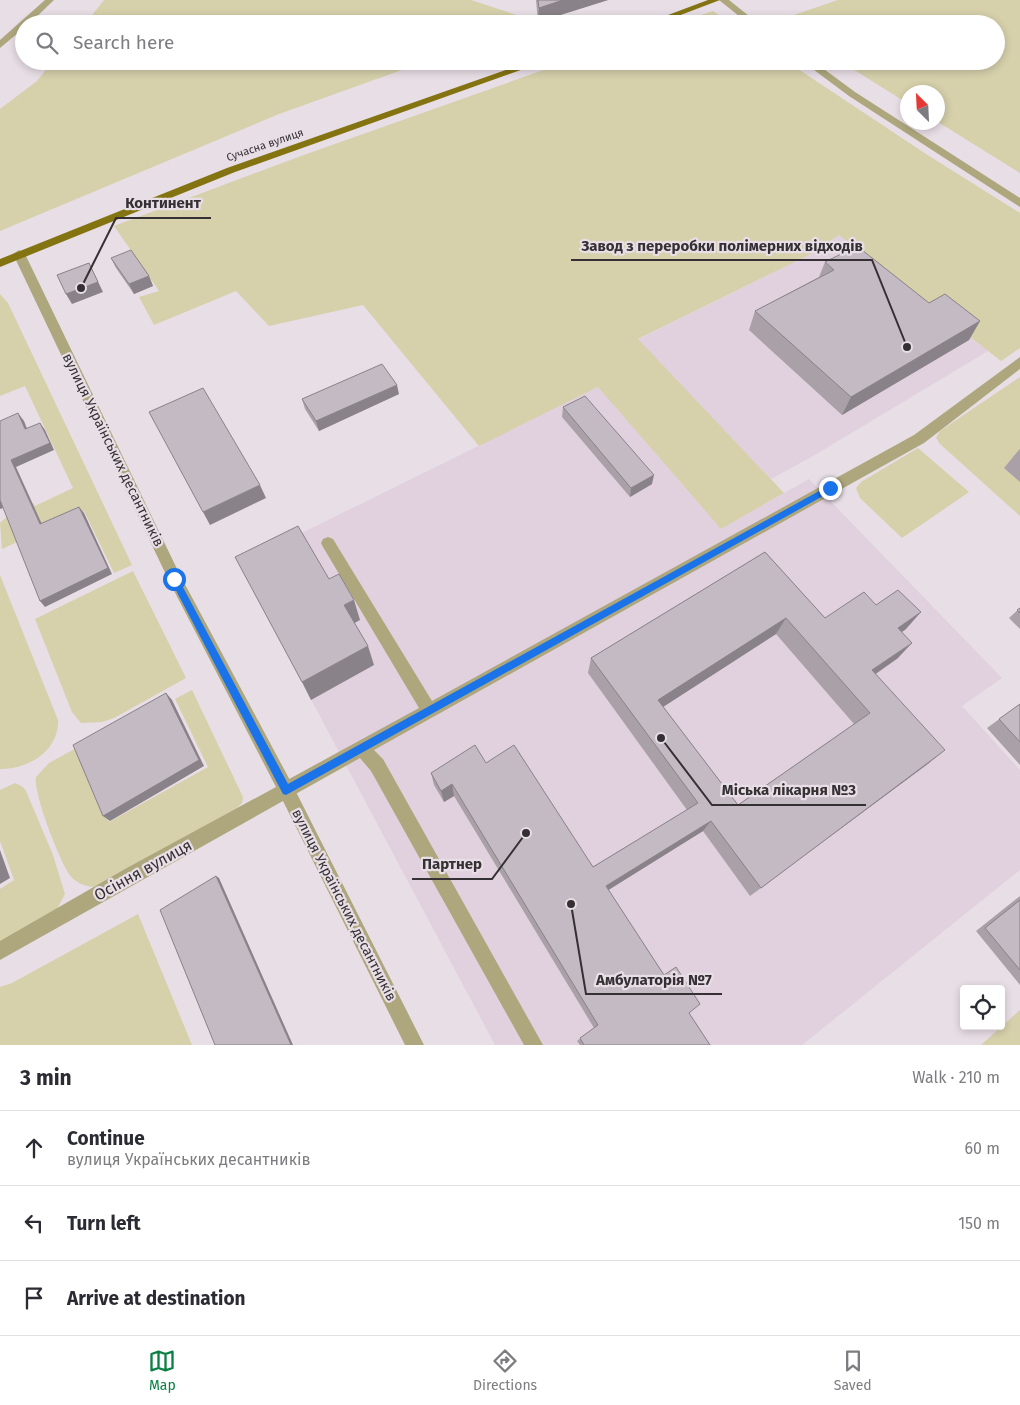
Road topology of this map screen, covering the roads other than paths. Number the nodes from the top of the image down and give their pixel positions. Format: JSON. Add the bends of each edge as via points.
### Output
{"nodes":[{"id":1,"x":50,"y":0,"type":"edge"},
{"id":2,"x":716,"y":0,"type":"edge"},
{"id":3,"x":723,"y":0,"type":"edge"},
{"id":4,"x":33,"y":15,"type":"edge"},
{"id":5,"x":674,"y":15,"type":"edge"},
{"id":6,"x":743,"y":15,"type":"edge"},
{"id":7,"x":15,"y":32,"type":"edge"},
{"id":8,"x":0,"y":45,"type":"edge"},
{"id":9,"x":515,"y":70,"type":"edge"},
{"id":10,"x":819,"y":70,"type":"edge"},
{"id":11,"x":1020,"y":203,"type":"edge"},
{"id":12,"x":19,"y":254,"type":"junction"},
{"id":13,"x":0,"y":263,"type":"edge"},
{"id":14,"x":1020,"y":362,"type":"edge"},
{"id":15,"x":328,"y":543,"type":"dead end"},
{"id":16,"x":430,"y":711,"type":"junction"},
{"id":17,"x":362,"y":749,"type":"junction"},
{"id":18,"x":286,"y":790,"type":"junction"},
{"id":19,"x":0,"y":951,"type":"edge"},
{"id":20,"x":415,"y":1045,"type":"edge"},
{"id":21,"x":534,"y":1045,"type":"edge"}],
"edges":[{"from":1,"to":4,"type":"street"},
{"from":2,"to":5,"type":"main road"},
{"from":3,"to":6,"type":"street"},
{"from":7,"to":8,"type":"street"},
{"from":9,"to":12,"type":"main road","name":"Сучасна вулиця","via":[[231,170]]},
{"from":10,"to":11,"type":"street"},
{"from":12,"to":13,"type":"main road","name":"Сучасна вулиця"},
{"from":12,"to":18,"type":"street","name":"вулиця Українських десантників","via":[[174,579]]},
{"from":14,"to":16,"type":"street","name":"Осіння вулиця","via":[[919,439]]},
{"from":15,"to":16,"type":"street"},
{"from":16,"to":17,"type":"street","name":"Осіння вулиця"},
{"from":17,"to":18,"type":"street","name":"Осіння вулиця"},
{"from":17,"to":21,"type":"street","via":[[377,765]]},
{"from":18,"to":19,"type":"street","name":"Осіння вулиця"},
{"from":18,"to":20,"type":"street","name":"вулиця Українських десантників"}]}
